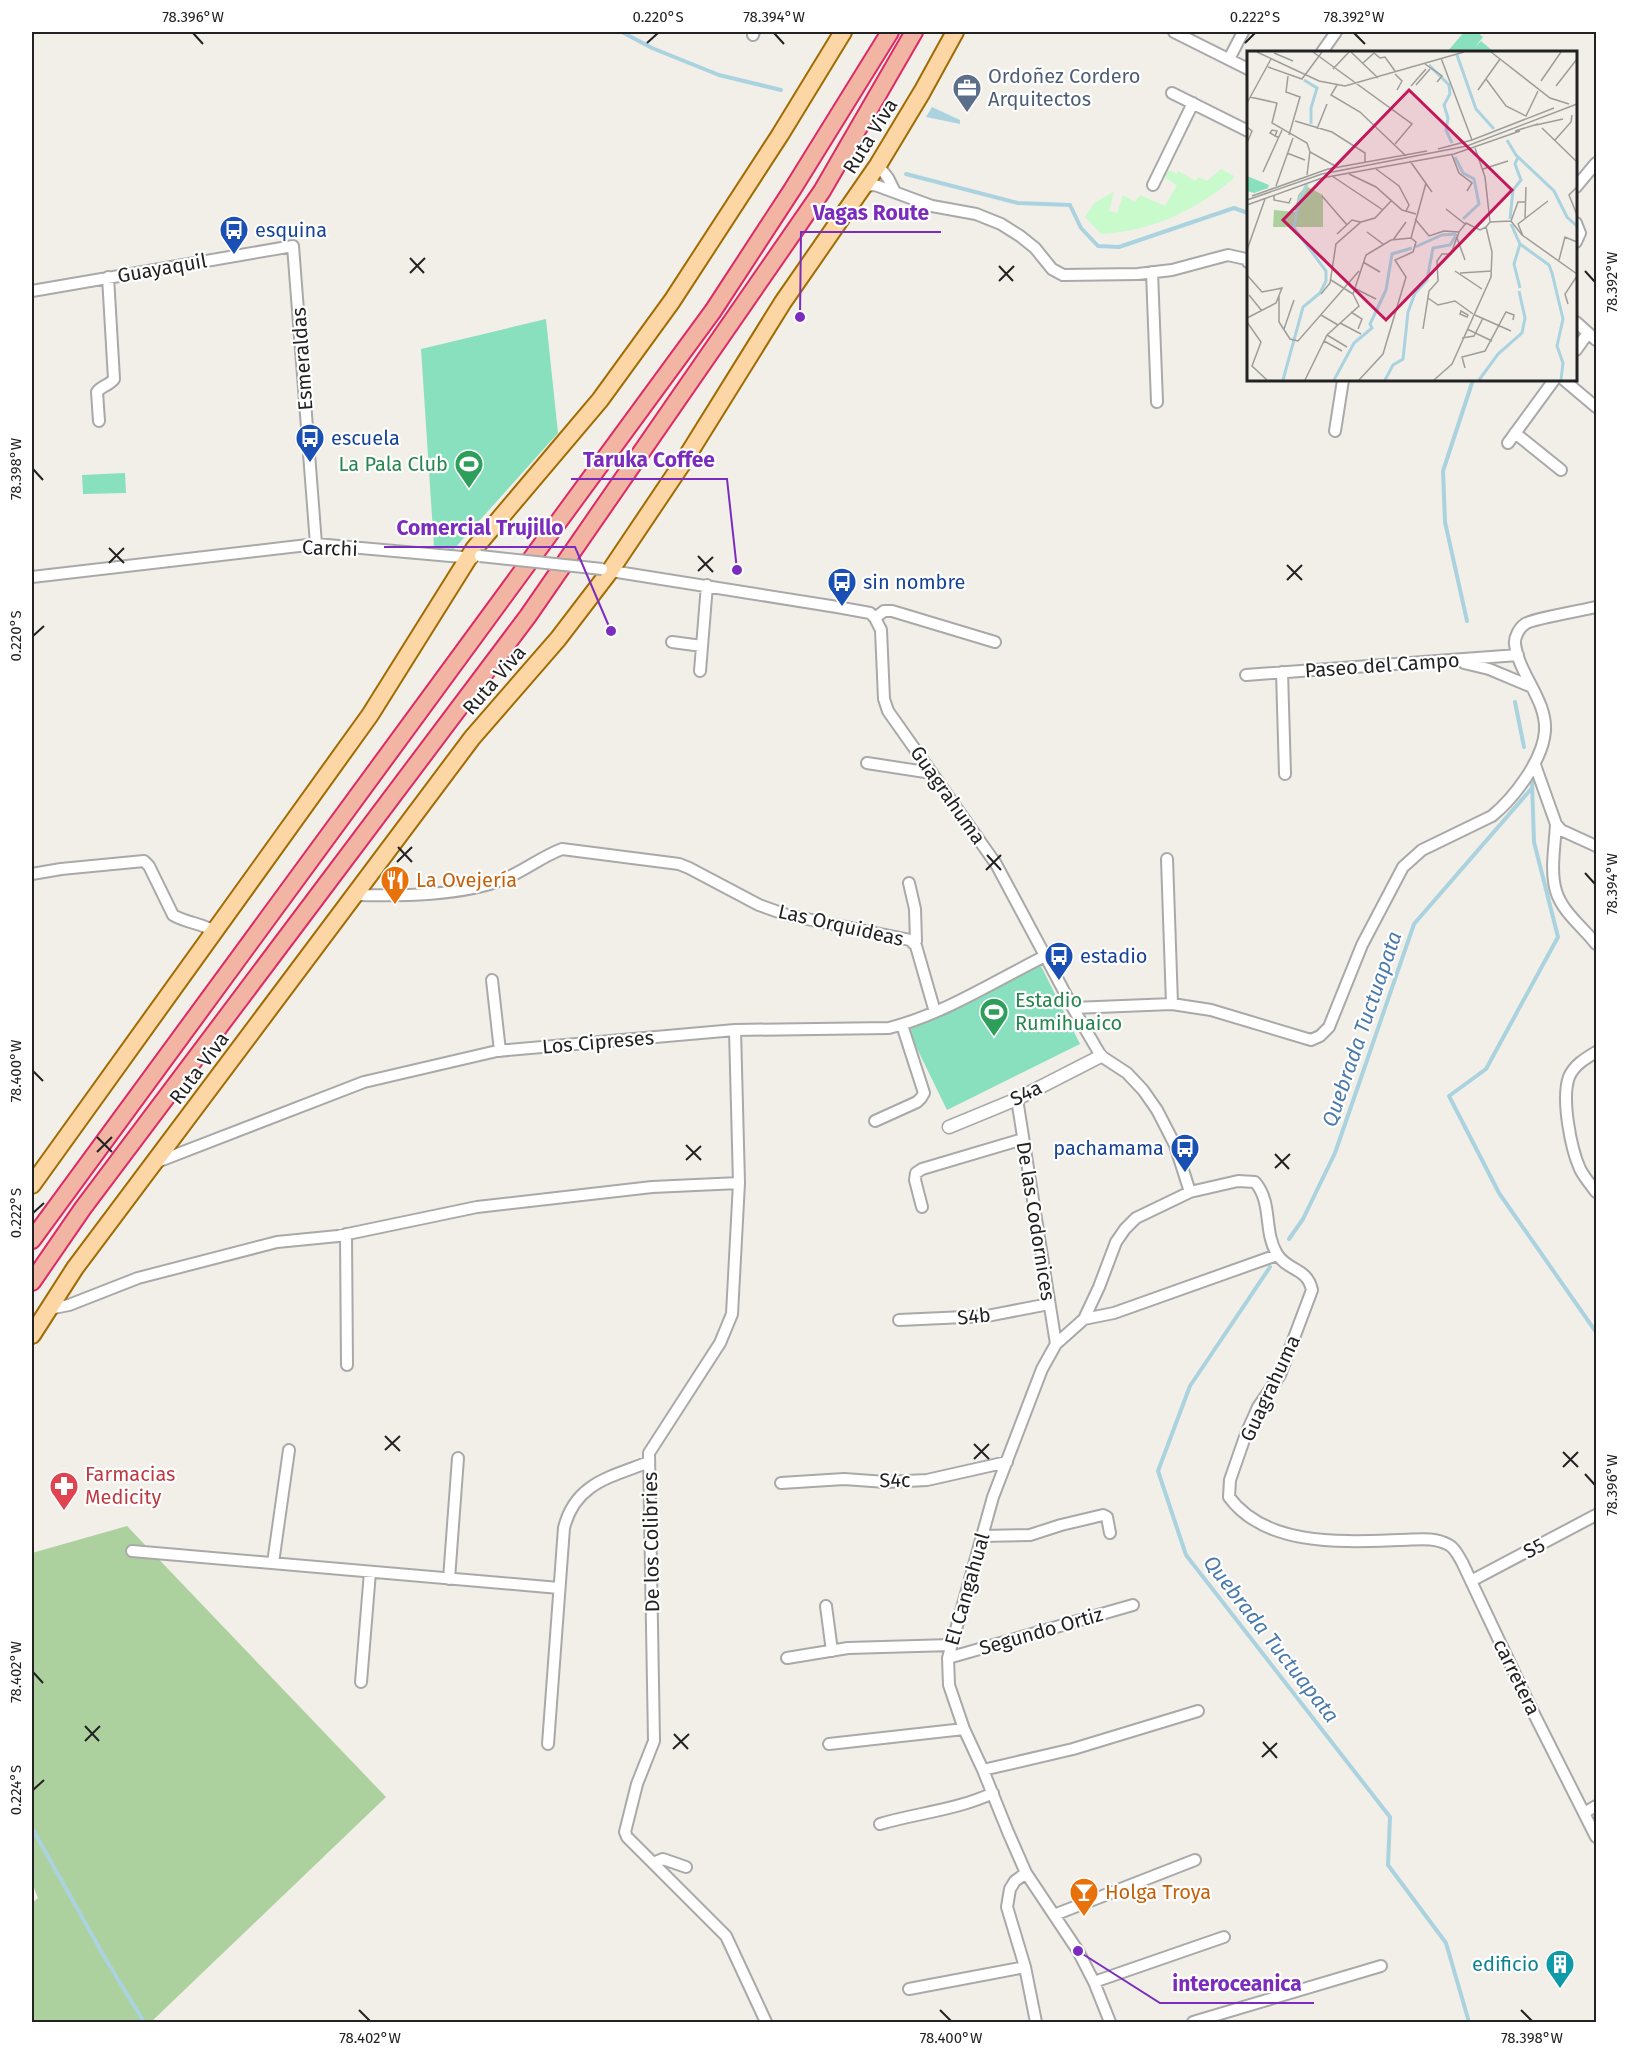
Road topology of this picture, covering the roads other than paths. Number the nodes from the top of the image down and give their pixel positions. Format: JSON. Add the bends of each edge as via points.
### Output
{"nodes":[{"id":1,"x":843,"y":32,"type":"edge"},
{"id":2,"x":890,"y":32,"type":"edge"},
{"id":3,"x":914,"y":32,"type":"edge"},
{"id":4,"x":955,"y":32,"type":"edge"},
{"id":5,"x":1174,"y":32,"type":"edge"},
{"id":6,"x":1243,"y":32,"type":"edge"},
{"id":7,"x":1336,"y":32,"type":"edge"},
{"id":8,"x":1323,"y":51,"type":"edge"},
{"id":9,"x":1229,"y":59,"type":"junction"},
{"id":10,"x":1247,"y":68,"type":"edge"},
{"id":11,"x":1172,"y":93,"type":"dead end"},
{"id":12,"x":1193,"y":103,"type":"junction"},
{"id":13,"x":1247,"y":130,"type":"edge"},
{"id":14,"x":1596,"y":163,"type":"edge"},
{"id":15,"x":878,"y":165,"type":"junction"},
{"id":16,"x":1153,"y":185,"type":"dead end"},
{"id":17,"x":1577,"y":185,"type":"edge"},
{"id":18,"x":864,"y":186,"type":"junction"},
{"id":19,"x":895,"y":192,"type":"junction"},
{"id":20,"x":293,"y":246,"type":"joint"},
{"id":21,"x":1247,"y":260,"type":"edge"},
{"id":22,"x":1152,"y":272,"type":"junction"},
{"id":23,"x":108,"y":277,"type":"junction"},
{"id":24,"x":32,"y":291,"type":"edge"},
{"id":25,"x":1577,"y":324,"type":"edge"},
{"id":26,"x":1592,"y":336,"type":"edge"},
{"id":27,"x":1577,"y":348,"type":"edge"},
{"id":28,"x":1343,"y":381,"type":"edge"},
{"id":29,"x":1553,"y":381,"type":"edge"},
{"id":30,"x":1565,"y":381,"type":"edge"},
{"id":31,"x":1157,"y":402,"type":"dead end"},
{"id":32,"x":1596,"y":407,"type":"edge"},
{"id":33,"x":99,"y":421,"type":"dead end"},
{"id":34,"x":1335,"y":431,"type":"dead end"},
{"id":35,"x":1515,"y":433,"type":"junction"},
{"id":36,"x":1508,"y":443,"type":"dead end"},
{"id":37,"x":1561,"y":470,"type":"dead end"},
{"id":38,"x":316,"y":544,"type":"junction"},
{"id":39,"x":474,"y":558,"type":"junction"},
{"id":40,"x":606,"y":570,"type":"junction"},
{"id":41,"x":32,"y":577,"type":"edge"},
{"id":42,"x":707,"y":585,"type":"junction"},
{"id":43,"x":1596,"y":607,"type":"edge"},
{"id":44,"x":875,"y":618,"type":"junction"},
{"id":45,"x":672,"y":642,"type":"dead end"},
{"id":46,"x":996,"y":642,"type":"dead end"},
{"id":47,"x":702,"y":646,"type":"junction"},
{"id":48,"x":1518,"y":655,"type":"junction"},
{"id":49,"x":1452,"y":660,"type":"junction"},
{"id":50,"x":700,"y":671,"type":"dead end"},
{"id":51,"x":1282,"y":672,"type":"junction"},
{"id":52,"x":1246,"y":675,"type":"dead end"},
{"id":53,"x":1532,"y":687,"type":"junction"},
{"id":54,"x":867,"y":763,"type":"dead end"},
{"id":55,"x":1535,"y":765,"type":"junction"},
{"id":56,"x":932,"y":773,"type":"junction"},
{"id":57,"x":1285,"y":774,"type":"dead end"},
{"id":58,"x":1556,"y":824,"type":"junction"},
{"id":59,"x":1596,"y":846,"type":"edge"},
{"id":60,"x":1167,"y":859,"type":"dead end"},
{"id":61,"x":32,"y":874,"type":"edge"},
{"id":62,"x":909,"y":883,"type":"dead end"},
{"id":63,"x":356,"y":895,"type":"junction"},
{"id":64,"x":216,"y":932,"type":"junction"},
{"id":65,"x":912,"y":942,"type":"junction"},
{"id":66,"x":1596,"y":944,"type":"edge"},
{"id":67,"x":1045,"y":956,"type":"junction"},
{"id":68,"x":492,"y":980,"type":"dead end"},
{"id":69,"x":1172,"y":1004,"type":"junction"},
{"id":70,"x":1073,"y":1008,"type":"junction"},
{"id":71,"x":935,"y":1012,"type":"junction"},
{"id":72,"x":902,"y":1025,"type":"junction"},
{"id":73,"x":735,"y":1030,"type":"junction"},
{"id":74,"x":500,"y":1051,"type":"junction"},
{"id":75,"x":1596,"y":1052,"type":"edge"},
{"id":76,"x":1101,"y":1056,"type":"junction"},
{"id":77,"x":1017,"y":1099,"type":"junction"},
{"id":78,"x":875,"y":1121,"type":"dead end"},
{"id":79,"x":949,"y":1127,"type":"dead end"},
{"id":80,"x":1023,"y":1139,"type":"junction"},
{"id":81,"x":154,"y":1163,"type":"junction"},
{"id":82,"x":739,"y":1183,"type":"junction"},
{"id":83,"x":32,"y":1185,"type":"edge"},
{"id":84,"x":1190,"y":1192,"type":"junction"},
{"id":85,"x":1596,"y":1192,"type":"edge"},
{"id":86,"x":922,"y":1207,"type":"dead end"},
{"id":87,"x":346,"y":1234,"type":"junction"},
{"id":88,"x":32,"y":1240,"type":"edge"},
{"id":89,"x":1277,"y":1255,"type":"junction"},
{"id":90,"x":32,"y":1282,"type":"edge"},
{"id":91,"x":1049,"y":1304,"type":"junction"},
{"id":92,"x":48,"y":1309,"type":"junction"},
{"id":93,"x":1084,"y":1319,"type":"junction"},
{"id":94,"x":899,"y":1320,"type":"dead end"},
{"id":95,"x":32,"y":1335,"type":"edge"},
{"id":96,"x":1056,"y":1344,"type":"junction"},
{"id":97,"x":347,"y":1365,"type":"dead end"},
{"id":98,"x":289,"y":1450,"type":"dead end"},
{"id":99,"x":458,"y":1458,"type":"dead end"},
{"id":100,"x":649,"y":1462,"type":"junction"},
{"id":101,"x":1007,"y":1462,"type":"junction"},
{"id":102,"x":781,"y":1483,"type":"dead end"},
{"id":103,"x":1596,"y":1515,"type":"edge"},
{"id":104,"x":1110,"y":1533,"type":"dead end"},
{"id":105,"x":981,"y":1536,"type":"junction"},
{"id":106,"x":1421,"y":1539,"type":"joint"},
{"id":107,"x":132,"y":1551,"type":"dead end"},
{"id":108,"x":273,"y":1563,"type":"junction"},
{"id":109,"x":370,"y":1572,"type":"junction"},
{"id":110,"x":449,"y":1579,"type":"junction"},
{"id":111,"x":1471,"y":1581,"type":"junction"},
{"id":112,"x":559,"y":1588,"type":"junction"},
{"id":113,"x":1133,"y":1605,"type":"dead end"},
{"id":114,"x":826,"y":1606,"type":"dead end"},
{"id":115,"x":951,"y":1645,"type":"junction"},
{"id":116,"x":832,"y":1651,"type":"junction"},
{"id":117,"x":787,"y":1658,"type":"dead end"},
{"id":118,"x":948,"y":1658,"type":"junction"},
{"id":119,"x":361,"y":1682,"type":"dead end"},
{"id":120,"x":1198,"y":1711,"type":"dead end"},
{"id":121,"x":964,"y":1729,"type":"junction"},
{"id":122,"x":548,"y":1743,"type":"dead end"},
{"id":123,"x":829,"y":1744,"type":"dead end"},
{"id":124,"x":983,"y":1770,"type":"junction"},
{"id":125,"x":993,"y":1793,"type":"junction"},
{"id":126,"x":1596,"y":1806,"type":"edge"},
{"id":127,"x":1584,"y":1813,"type":"junction"},
{"id":128,"x":880,"y":1824,"type":"dead end"},
{"id":129,"x":1596,"y":1837,"type":"edge"},
{"id":130,"x":1195,"y":1860,"type":"dead end"},
{"id":131,"x":653,"y":1863,"type":"junction"},
{"id":132,"x":686,"y":1867,"type":"dead end"},
{"id":133,"x":1026,"y":1873,"type":"junction"},
{"id":134,"x":1054,"y":1915,"type":"junction"},
{"id":135,"x":1224,"y":1936,"type":"dead end"},
{"id":136,"x":1381,"y":1965,"type":"dead end"},
{"id":137,"x":1025,"y":1967,"type":"junction"},
{"id":138,"x":1094,"y":1982,"type":"junction"},
{"id":139,"x":909,"y":1989,"type":"dead end"},
{"id":140,"x":766,"y":2022,"type":"edge"},
{"id":141,"x":1036,"y":2022,"type":"edge"},
{"id":142,"x":1110,"y":2022,"type":"edge"},
{"id":143,"x":1193,"y":2022,"type":"edge"}],
"edges":[{"from":1,"to":39,"type":"main road","via":[[672,301],[600,400]]},
{"from":2,"to":88,"type":"highway","name":"Ruta Viva","via":[[713,311]]},
{"from":3,"to":90,"type":"highway","name":"Ruta Viva","via":[[822,191],[528,616],[83,1208]]},
{"from":4,"to":15,"type":"main road","name":"Ruta Viva"},
{"from":5,"to":9,"type":"street"},
{"from":6,"to":9,"type":"street"},
{"from":7,"to":8,"type":"street"},
{"from":9,"to":10,"type":"street"},
{"from":11,"to":12,"type":"street"},
{"from":12,"to":13,"type":"street"},
{"from":12,"to":16,"type":"street"},
{"from":14,"to":17,"type":"street"},
{"from":15,"to":18,"type":"main road","name":"Ruta Viva"},
{"from":15,"to":19,"type":"street"},
{"from":18,"to":19,"type":"street","via":[[875,185]]},
{"from":18,"to":40,"type":"main road","name":"Ruta Viva","via":[[783,302],[684,461]]},
{"from":19,"to":22,"type":"street","via":[[1001,224],[1035,248],[1052,269],[1063,275]]},
{"from":20,"to":23,"type":"street","name":"Guayaquil"},
{"from":20,"to":38,"type":"street","name":"Esmeraldas"},
{"from":21,"to":22,"type":"street","via":[[1228,255]]},
{"from":22,"to":31,"type":"street"},
{"from":23,"to":24,"type":"street","name":"Guayaquil"},
{"from":23,"to":33,"type":"street","via":[[114,379],[97,392]]},
{"from":25,"to":26,"type":"street"},
{"from":26,"to":27,"type":"street"},
{"from":28,"to":34,"type":"street"},
{"from":29,"to":35,"type":"street"},
{"from":30,"to":32,"type":"street"},
{"from":35,"to":36,"type":"street"},
{"from":35,"to":37,"type":"street"},
{"from":38,"to":39,"type":"street","name":"Carchi"},
{"from":38,"to":41,"type":"street","name":"Carchi"},
{"from":39,"to":40,"type":"street","name":"Carchi","bridge":true},
{"from":39,"to":64,"type":"main road","via":[[370,715]]},
{"from":40,"to":42,"type":"street","name":"Carchi"},
{"from":40,"to":63,"type":"main road","name":"Ruta Viva","via":[[558,639],[472,738]]},
{"from":42,"to":44,"type":"street","name":"Carchi","via":[[837,606],[870,613]]},
{"from":42,"to":47,"type":"street"},
{"from":43,"to":48,"type":"street","via":[[1525,623],[1517,633]]},
{"from":44,"to":46,"type":"street","via":[[892,610]]},
{"from":44,"to":56,"type":"street","name":"Guagrahuma","via":[[880,630],[888,711]]},
{"from":45,"to":47,"type":"street"},
{"from":47,"to":50,"type":"street"},
{"from":48,"to":49,"type":"street","name":"Paseo del Campo"},
{"from":48,"to":53,"type":"street"},
{"from":49,"to":51,"type":"street","name":"Paseo del Campo"},
{"from":49,"to":53,"type":"street","via":[[1489,669]]},
{"from":51,"to":52,"type":"street","name":"Paseo del Campo"},
{"from":51,"to":57,"type":"street"},
{"from":53,"to":55,"type":"street","via":[[1544,714],[1545,731]]},
{"from":54,"to":56,"type":"street"},
{"from":55,"to":58,"type":"street"},
{"from":55,"to":69,"type":"street","via":[[1492,816],[1422,850],[1403,867],[1362,945],[1329,1027],[1320,1036],[1311,1040],[1211,1010]]},
{"from":56,"to":67,"type":"street","name":"Guagrahuma","via":[[996,864]]},
{"from":58,"to":59,"type":"street"},
{"from":58,"to":66,"type":"street","via":[[1556,892]]},
{"from":60,"to":69,"type":"street"},
{"from":61,"to":64,"type":"street","via":[[144,861],[173,915]]},
{"from":62,"to":65,"type":"street","via":[[915,909],[916,941]]},
{"from":63,"to":65,"type":"street","name":"Las Orquideas","via":[[475,888],[504,879],[562,849],[678,864],[787,915]]},
{"from":63,"to":81,"type":"main road","name":"Ruta Viva"},
{"from":64,"to":83,"type":"main road"},
{"from":65,"to":71,"type":"street","name":"Las Orquideas"},
{"from":67,"to":70,"type":"street","name":"Guagrahuma"},
{"from":67,"to":71,"type":"street","name":"Los Cipreses"},
{"from":68,"to":74,"type":"street"},
{"from":69,"to":70,"type":"street"},
{"from":70,"to":76,"type":"street","name":"Guagrahuma"},
{"from":71,"to":72,"type":"street","name":"Los Cipreses"},
{"from":72,"to":73,"type":"street","name":"Los Cipreses"},
{"from":72,"to":78,"type":"street","via":[[924,1093],[916,1102]]},
{"from":73,"to":74,"type":"street","name":"Los Cipreses"},
{"from":73,"to":82,"type":"street","name":"De los Colibries"},
{"from":74,"to":81,"type":"street","name":"Los Cipreses","via":[[364,1082]]},
{"from":75,"to":85,"type":"street","via":[[1569,1077],[1567,1100],[1568,1124],[1581,1170]]},
{"from":76,"to":77,"type":"street","name":"S4a"},
{"from":76,"to":84,"type":"street","name":"Guagrahuma","via":[[1127,1073],[1157,1110],[1175,1145]]},
{"from":77,"to":79,"type":"street","name":"S4a"},
{"from":77,"to":80,"type":"street","name":"De las Codornices"},
{"from":80,"to":86,"type":"street","via":[[916,1173]]},
{"from":80,"to":91,"type":"street","name":"De las Codornices"},
{"from":81,"to":92,"type":"main road","name":"Ruta Viva"},
{"from":82,"to":87,"type":"street","via":[[652,1187],[477,1207]]},
{"from":82,"to":100,"type":"street","name":"De los Colibries","via":[[732,1314],[720,1343],[649,1453]]},
{"from":84,"to":89,"type":"street","via":[[1238,1181],[1255,1182],[1266,1203],[1268,1230]]},
{"from":84,"to":93,"type":"street","name":"El Cangahual","via":[[1136,1218],[1125,1229]]},
{"from":87,"to":92,"type":"street","via":[[277,1242],[138,1278],[69,1305]]},
{"from":87,"to":97,"type":"street"},
{"from":89,"to":93,"type":"street","via":[[1114,1313]]},
{"from":89,"to":106,"type":"street","name":"Guagrahuma","via":[[1304,1274],[1312,1290],[1280,1375],[1258,1407],[1246,1434],[1230,1480],[1229,1497],[1238,1510],[1277,1532],[1299,1537]]},
{"from":91,"to":94,"type":"street","name":"S4b","via":[[987,1316]]},
{"from":91,"to":96,"type":"street","name":"De las Codornices"},
{"from":92,"to":95,"type":"main road","name":"Ruta Viva"},
{"from":93,"to":96,"type":"street","name":"El Cangahual"},
{"from":96,"to":101,"type":"street","name":"El Cangahual","via":[[1042,1369]]},
{"from":98,"to":108,"type":"street"},
{"from":99,"to":110,"type":"street"},
{"from":100,"to":112,"type":"street","via":[[607,1478],[577,1498],[568,1511],[564,1528]]},
{"from":100,"to":131,"type":"street","name":"De los Colibries","via":[[654,1741],[637,1784],[625,1832]]},
{"from":101,"to":102,"type":"street","name":"S4c","via":[[927,1479]]},
{"from":101,"to":105,"type":"street","name":"El Cangahual"},
{"from":103,"to":111,"type":"street","name":"S5"},
{"from":104,"to":105,"type":"street","via":[[1107,1517],[1103,1515],[1030,1535]]},
{"from":105,"to":115,"type":"street","name":"El Cangahual"},
{"from":106,"to":111,"type":"street","name":"carretera","via":[[1451,1545]]},
{"from":107,"to":108,"type":"street"},
{"from":108,"to":109,"type":"street"},
{"from":109,"to":110,"type":"street"},
{"from":109,"to":119,"type":"street"},
{"from":110,"to":112,"type":"street"},
{"from":111,"to":127,"type":"street","name":"carretera"},
{"from":112,"to":122,"type":"street"},
{"from":113,"to":118,"type":"street","name":"Segundo Ortiz"},
{"from":114,"to":116,"type":"street"},
{"from":115,"to":116,"type":"street","name":"Segundo Ortiz"},
{"from":115,"to":118,"type":"street","name":"El Cangahual"},
{"from":116,"to":117,"type":"street","name":"Segundo Ortiz"},
{"from":118,"to":121,"type":"street","name":"El Cangahual","via":[[949,1685]]},
{"from":120,"to":124,"type":"street","via":[[1073,1749]]},
{"from":121,"to":123,"type":"street"},
{"from":121,"to":124,"type":"street","name":"El Cangahual"},
{"from":124,"to":125,"type":"street","name":"El Cangahual"},
{"from":125,"to":128,"type":"street"},
{"from":125,"to":133,"type":"street","name":"El Cangahual"},
{"from":126,"to":127,"type":"street"},
{"from":127,"to":129,"type":"street","name":"carretera"},
{"from":130,"to":134,"type":"street"},
{"from":131,"to":132,"type":"street","via":[[663,1858]]},
{"from":131,"to":140,"type":"street","name":"De los Colibries","via":[[726,1936]]},
{"from":133,"to":134,"type":"street","name":"El Cangahual"},
{"from":133,"to":137,"type":"street","via":[[1010,1889],[1007,1907]]},
{"from":134,"to":138,"type":"street","name":"El Cangahual"},
{"from":135,"to":138,"type":"street"},
{"from":136,"to":143,"type":"street"},
{"from":137,"to":139,"type":"street"},
{"from":137,"to":141,"type":"street"},
{"from":138,"to":142,"type":"street","name":"El Cangahual"}]}
